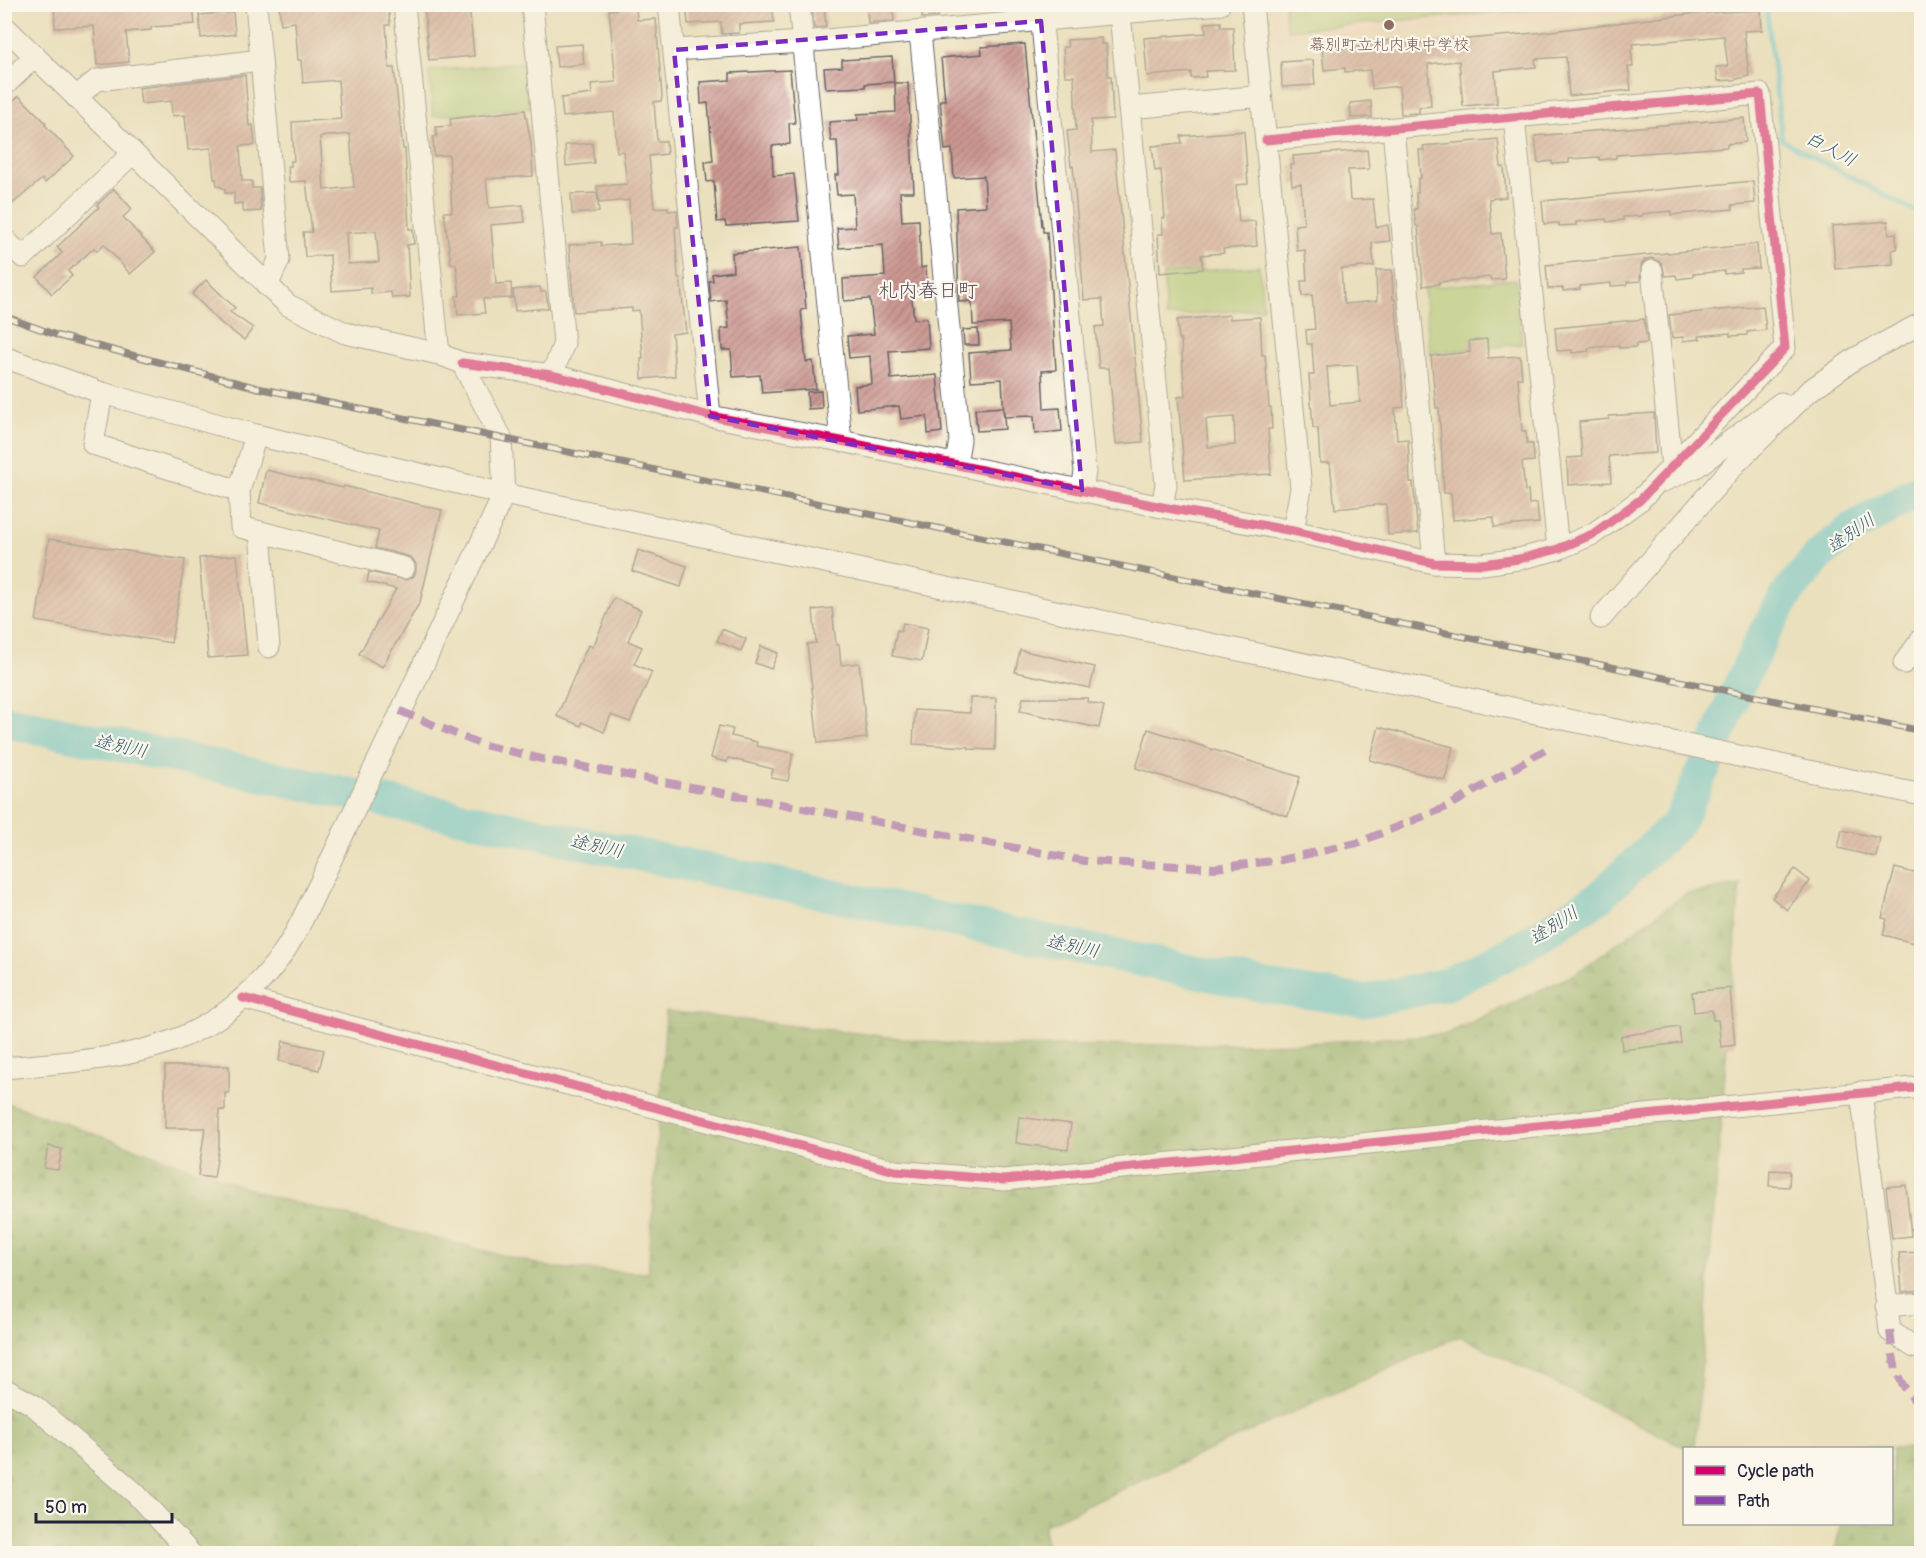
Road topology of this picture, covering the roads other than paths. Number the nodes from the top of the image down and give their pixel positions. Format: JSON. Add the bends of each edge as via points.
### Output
{"nodes":[{"id":1,"x":256,"y":4,"type":"edge"},
{"id":2,"x":404,"y":4,"type":"edge"},
{"id":3,"x":532,"y":4,"type":"edge"},
{"id":4,"x":669,"y":4,"type":"edge"},
{"id":5,"x":799,"y":4,"type":"edge"},
{"id":6,"x":1220,"y":4,"type":"edge"},
{"id":7,"x":1252,"y":4,"type":"edge"},
{"id":8,"x":1040,"y":13,"type":"edge"},
{"id":9,"x":1120,"y":14,"type":"junction"},
{"id":10,"x":4,"y":26,"type":"edge"},
{"id":11,"x":920,"y":32,"type":"junction"},
{"id":12,"x":803,"y":42,"type":"junction"},
{"id":13,"x":674,"y":50,"type":"junction"},
{"id":14,"x":35,"y":56,"type":"junction"},
{"id":15,"x":261,"y":60,"type":"junction"},
{"id":16,"x":4,"y":86,"type":"edge"},
{"id":17,"x":76,"y":97,"type":"junction"},
{"id":18,"x":1253,"y":97,"type":"dead end"},
{"id":19,"x":1129,"y":108,"type":"junction"},
{"id":20,"x":1514,"y":117,"type":"junction"},
{"id":21,"x":1393,"y":129,"type":"junction"},
{"id":22,"x":1266,"y":140,"type":"junction"},
{"id":23,"x":133,"y":153,"type":"junction"},
{"id":24,"x":4,"y":239,"type":"edge"},
{"id":25,"x":1652,"y":271,"type":"dead end"},
{"id":26,"x":267,"y":286,"type":"junction"},
{"id":27,"x":1922,"y":323,"type":"edge"},
{"id":28,"x":439,"y":354,"type":"junction"},
{"id":29,"x":4,"y":357,"type":"edge"},
{"id":30,"x":462,"y":363,"type":"junction"},
{"id":31,"x":552,"y":375,"type":"junction"},
{"id":32,"x":1809,"y":391,"type":"junction"},
{"id":33,"x":102,"y":393,"type":"junction"},
{"id":34,"x":710,"y":416,"type":"junction"},
{"id":35,"x":256,"y":435,"type":"junction"},
{"id":36,"x":841,"y":441,"type":"junction"},
{"id":37,"x":956,"y":464,"type":"junction"},
{"id":38,"x":1672,"y":468,"type":"junction"},
{"id":39,"x":1656,"y":484,"type":"junction"},
{"id":40,"x":239,"y":490,"type":"junction"},
{"id":41,"x":1082,"y":490,"type":"junction"},
{"id":42,"x":504,"y":494,"type":"junction"},
{"id":43,"x":1162,"y":507,"type":"junction"},
{"id":44,"x":1293,"y":531,"type":"junction"},
{"id":45,"x":260,"y":532,"type":"junction"},
{"id":46,"x":1558,"y":549,"type":"junction"},
{"id":47,"x":1434,"y":564,"type":"junction"},
{"id":48,"x":404,"y":568,"type":"dead end"},
{"id":49,"x":1601,"y":618,"type":"dead end"},
{"id":50,"x":1922,"y":639,"type":"edge"},
{"id":51,"x":269,"y":647,"type":"dead end"},
{"id":52,"x":1904,"y":663,"type":"dead end"},
{"id":53,"x":1922,"y":795,"type":"edge"},
{"id":54,"x":243,"y":998,"type":"junction"},
{"id":55,"x":4,"y":1068,"type":"edge"},
{"id":56,"x":1922,"y":1087,"type":"edge"},
{"id":57,"x":1861,"y":1092,"type":"junction"},
{"id":58,"x":1922,"y":1303,"type":"edge"},
{"id":59,"x":1886,"y":1306,"type":"junction"},
{"id":60,"x":1922,"y":1348,"type":"edge"},
{"id":61,"x":4,"y":1389,"type":"edge"},
{"id":62,"x":191,"y":1554,"type":"edge"}],
"edges":[{"from":1,"to":15,"type":"street"},
{"from":2,"to":28,"type":"street"},
{"from":3,"to":31,"type":"street","via":[[564,343]]},
{"from":4,"to":13,"type":"street"},
{"from":5,"to":12,"type":"street"},
{"from":6,"to":9,"type":"street"},
{"from":7,"to":22,"type":"street"},
{"from":8,"to":9,"type":"street"},
{"from":8,"to":11,"type":"street"},
{"from":8,"to":41,"type":"street","via":[[1084,472]]},
{"from":9,"to":19,"type":"street"},
{"from":10,"to":14,"type":"street"},
{"from":11,"to":12,"type":"street"},
{"from":11,"to":37,"type":"street","via":[[960,440]]},
{"from":12,"to":13,"type":"street"},
{"from":12,"to":36,"type":"street"},
{"from":13,"to":34,"type":"street"},
{"from":14,"to":16,"type":"street"},
{"from":14,"to":17,"type":"street"},
{"from":15,"to":17,"type":"street","via":[[96,80]]},
{"from":15,"to":26,"type":"street","via":[[279,260]]},
{"from":17,"to":23,"type":"street"},
{"from":18,"to":19,"type":"street"},
{"from":19,"to":43,"type":"street","via":[[1166,485]]},
{"from":20,"to":21,"type":"street"},
{"from":20,"to":38,"type":"street","via":[[1760,94],[1785,348]]},
{"from":20,"to":46,"type":"street"},
{"from":21,"to":22,"type":"street"},
{"from":21,"to":47,"type":"street"},
{"from":22,"to":44,"type":"street","via":[[1301,488]]},
{"from":23,"to":24,"type":"street","via":[[24,257]]},
{"from":23,"to":26,"type":"street"},
{"from":25,"to":38,"type":"street"},
{"from":26,"to":28,"type":"street","via":[[288,305],[345,333]]},
{"from":27,"to":32,"type":"street","via":[[1856,358]]},
{"from":28,"to":30,"type":"street"},
{"from":29,"to":33,"type":"street"},
{"from":30,"to":31,"type":"street"},
{"from":30,"to":42,"type":"street","via":[[501,437]]},
{"from":31,"to":34,"type":"street"},
{"from":32,"to":39,"type":"street","via":[[1779,404],[1696,468]]},
{"from":32,"to":49,"type":"street","via":[[1736,463]]},
{"from":33,"to":35,"type":"street"},
{"from":33,"to":40,"type":"street","via":[[93,444]]},
{"from":34,"to":36,"type":"street"},
{"from":35,"to":40,"type":"street"},
{"from":35,"to":42,"type":"street"},
{"from":36,"to":37,"type":"street"},
{"from":37,"to":41,"type":"street"},
{"from":38,"to":39,"type":"street"},
{"from":39,"to":46,"type":"street","via":[[1593,534]]},
{"from":40,"to":45,"type":"street","via":[[241,526]]},
{"from":41,"to":43,"type":"street"},
{"from":42,"to":53,"type":"street"},
{"from":42,"to":54,"type":"street","via":[[294,936],[275,965]]},
{"from":43,"to":44,"type":"street"},
{"from":44,"to":47,"type":"street"},
{"from":45,"to":48,"type":"street"},
{"from":45,"to":51,"type":"street"},
{"from":46,"to":47,"type":"street","via":[[1483,564]]},
{"from":50,"to":52,"type":"street"},
{"from":54,"to":55,"type":"street","via":[[194,1033],[157,1047],[107,1058]]},
{"from":54,"to":57,"type":"street","via":[[895,1171],[1004,1180]]},
{"from":56,"to":57,"type":"street"},
{"from":57,"to":59,"type":"street"},
{"from":58,"to":59,"type":"street"},
{"from":59,"to":60,"type":"street","via":[[1890,1331]]},
{"from":61,"to":62,"type":"street","via":[[32,1404],[136,1494]]}]}
